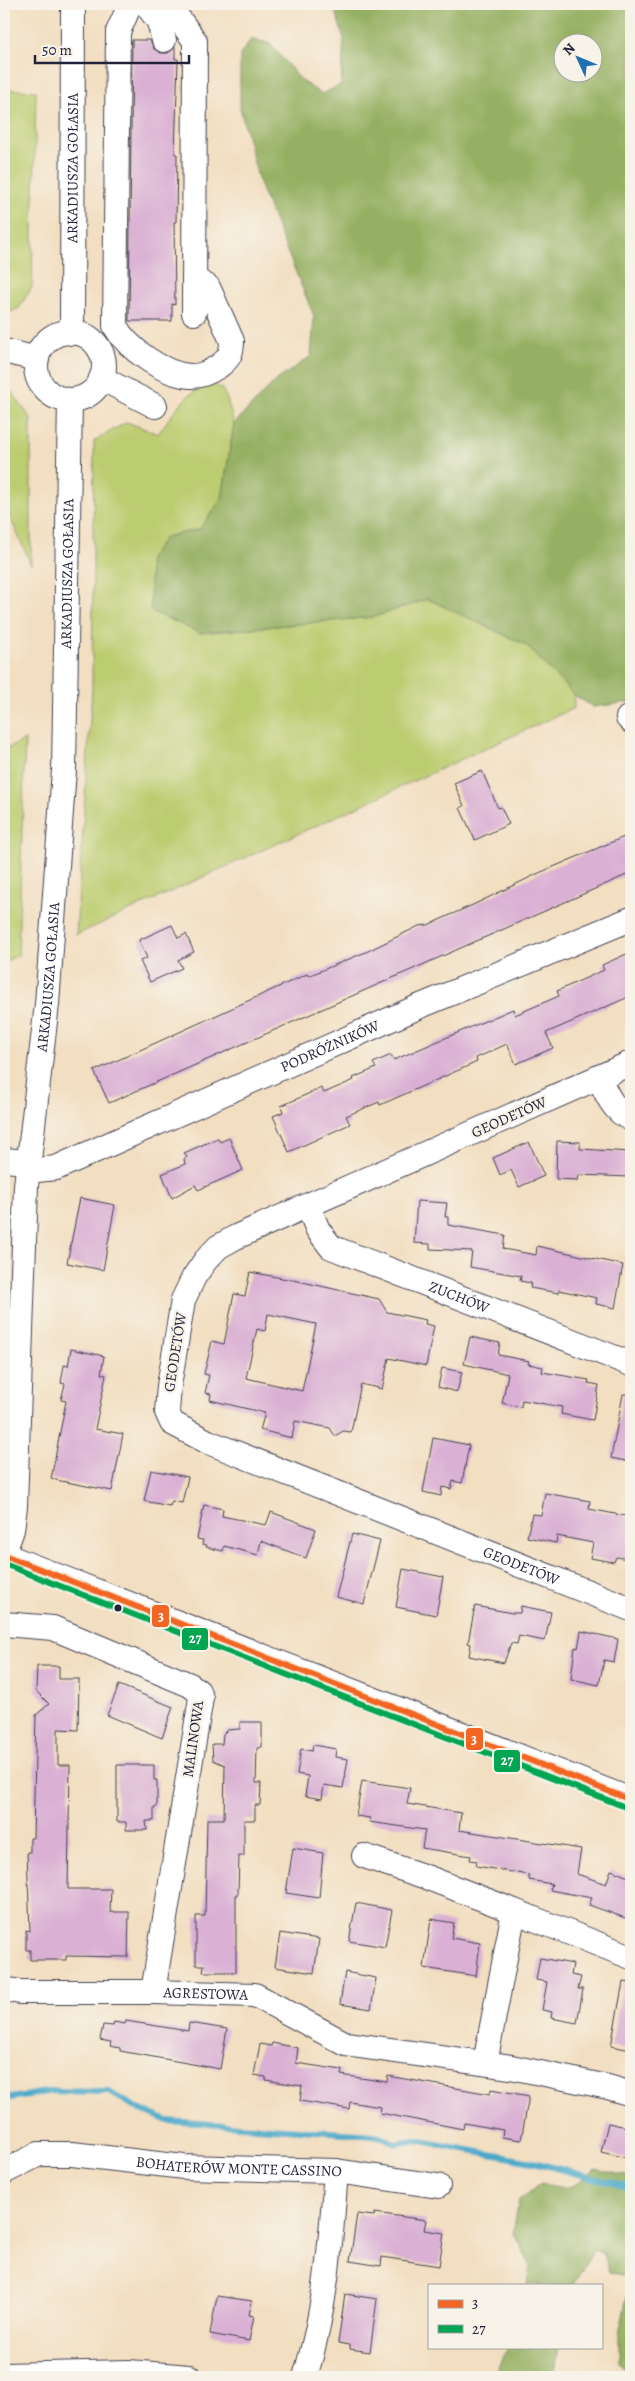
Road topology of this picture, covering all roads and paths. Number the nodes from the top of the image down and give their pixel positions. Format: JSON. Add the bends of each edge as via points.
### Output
{"nodes":[{"id":1,"x":73,"y":4,"type":"edge"},
{"id":2,"x":128,"y":4,"type":"edge"},
{"id":3,"x":146,"y":4,"type":"edge"},
{"id":4,"x":168,"y":4,"type":"edge"},
{"id":5,"x":164,"y":40,"type":"dead end"},
{"id":6,"x":194,"y":279,"type":"junction"},
{"id":7,"x":194,"y":313,"type":"dead end"},
{"id":8,"x":72,"y":333,"type":"junction"},
{"id":9,"x":4,"y":351,"type":"edge"},
{"id":10,"x":37,"y":359,"type":"junction"},
{"id":11,"x":101,"y":378,"type":"junction"},
{"id":12,"x":70,"y":400,"type":"junction"},
{"id":13,"x":155,"y":406,"type":"dead end"},
{"id":14,"x":631,"y":919,"type":"edge"},
{"id":15,"x":631,"y":1063,"type":"edge"},
{"id":16,"x":599,"y":1077,"type":"junction"},
{"id":17,"x":631,"y":1119,"type":"edge"},
{"id":18,"x":4,"y":1160,"type":"edge"},
{"id":19,"x":28,"y":1166,"type":"junction"},
{"id":20,"x":308,"y":1206,"type":"junction"},
{"id":21,"x":631,"y":1364,"type":"edge"},
{"id":22,"x":4,"y":1554,"type":"edge"},
{"id":23,"x":631,"y":1609,"type":"edge"},
{"id":24,"x":4,"y":1624,"type":"edge"},
{"id":25,"x":631,"y":1800,"type":"edge"},
{"id":26,"x":364,"y":1856,"type":"dead end"},
{"id":27,"x":514,"y":1911,"type":"junction"},
{"id":28,"x":631,"y":1957,"type":"edge"},
{"id":29,"x":4,"y":1989,"type":"edge"},
{"id":30,"x":153,"y":1992,"type":"junction"},
{"id":31,"x":485,"y":2063,"type":"junction"},
{"id":32,"x":631,"y":2094,"type":"edge"},
{"id":33,"x":336,"y":2170,"type":"junction"},
{"id":34,"x":4,"y":2172,"type":"edge"},
{"id":35,"x":438,"y":2186,"type":"dead end"},
{"id":36,"x":4,"y":2375,"type":"edge"},
{"id":37,"x":189,"y":2377,"type":"edge"},
{"id":38,"x":305,"y":2377,"type":"edge"}],
"edges":[{"from":1,"to":8,"type":"street","name":"ARKADIUSZA GOŁASIA"},
{"from":2,"to":6,"type":"street","via":[[128,13],[118,32],[115,326],[134,348],[152,360],[168,370],[191,376],[211,371],[229,357],[232,350],[232,341],[208,287]]},
{"from":3,"to":5,"type":"street","via":[[159,22]]},
{"from":4,"to":6,"type":"street","via":[[195,41]]},
{"from":6,"to":7,"type":"street"},
{"from":8,"to":10,"type":"street","via":[[51,338],[43,345]]},
{"from":8,"to":11,"type":"street","via":[[85,336],[98,347],[104,363]]},
{"from":9,"to":10,"type":"street"},
{"from":10,"to":12,"type":"street","via":[[36,370],[41,385],[53,396]]},
{"from":11,"to":12,"type":"street","via":[[93,391]]},
{"from":11,"to":13,"type":"street"},
{"from":12,"to":19,"type":"street","name":"ARKADIUSZA GOŁASIA","via":[[64,770],[47,1004]]},
{"from":14,"to":19,"type":"street","name":"PODRÓŻNIKÓW","via":[[418,1007],[56,1168]]},
{"from":15,"to":16,"type":"street","name":"GEODETÓW"},
{"from":16,"to":17,"type":"street","via":[[621,1115]]},
{"from":16,"to":20,"type":"street","name":"GEODETÓW"},
{"from":18,"to":19,"type":"street","name":"PODRÓŻNIKÓW"},
{"from":19,"to":22,"type":"street","name":"ARKADIUSZA GOŁASIA","via":[[15,1506]]},
{"from":20,"to":21,"type":"street","name":"ZUCHÓW","via":[[318,1230],[331,1246]]},
{"from":20,"to":23,"type":"street","name":"GEODETÓW","via":[[218,1246],[194,1277],[184,1300],[169,1386],[167,1412],[172,1423],[208,1442]]},
{"from":22,"to":25,"type":"street"},
{"from":24,"to":30,"type":"street","name":"MALINOWA","via":[[52,1628],[190,1685],[201,1698]]},
{"from":26,"to":27,"type":"street"},
{"from":27,"to":28,"type":"street"},
{"from":27,"to":31,"type":"street"},
{"from":29,"to":30,"type":"street","name":"AGRESTOWA","via":[[20,1992]]},
{"from":30,"to":31,"type":"street","name":"AGRESTOWA","via":[[255,1995],[346,2044]]},
{"from":31,"to":32,"type":"street","name":"AGRESTOWA","via":[[608,2086]]},
{"from":33,"to":34,"type":"street","name":"BOHATERÓW MONTE CASSINO","via":[[184,2167],[72,2154],[39,2154]]},
{"from":33,"to":35,"type":"street","name":"BOHATERÓW MONTE CASSINO"},
{"from":33,"to":38,"type":"street","via":[[330,2256],[315,2346]]},
{"from":36,"to":37,"type":"street","via":[[129,2372]]}]}
